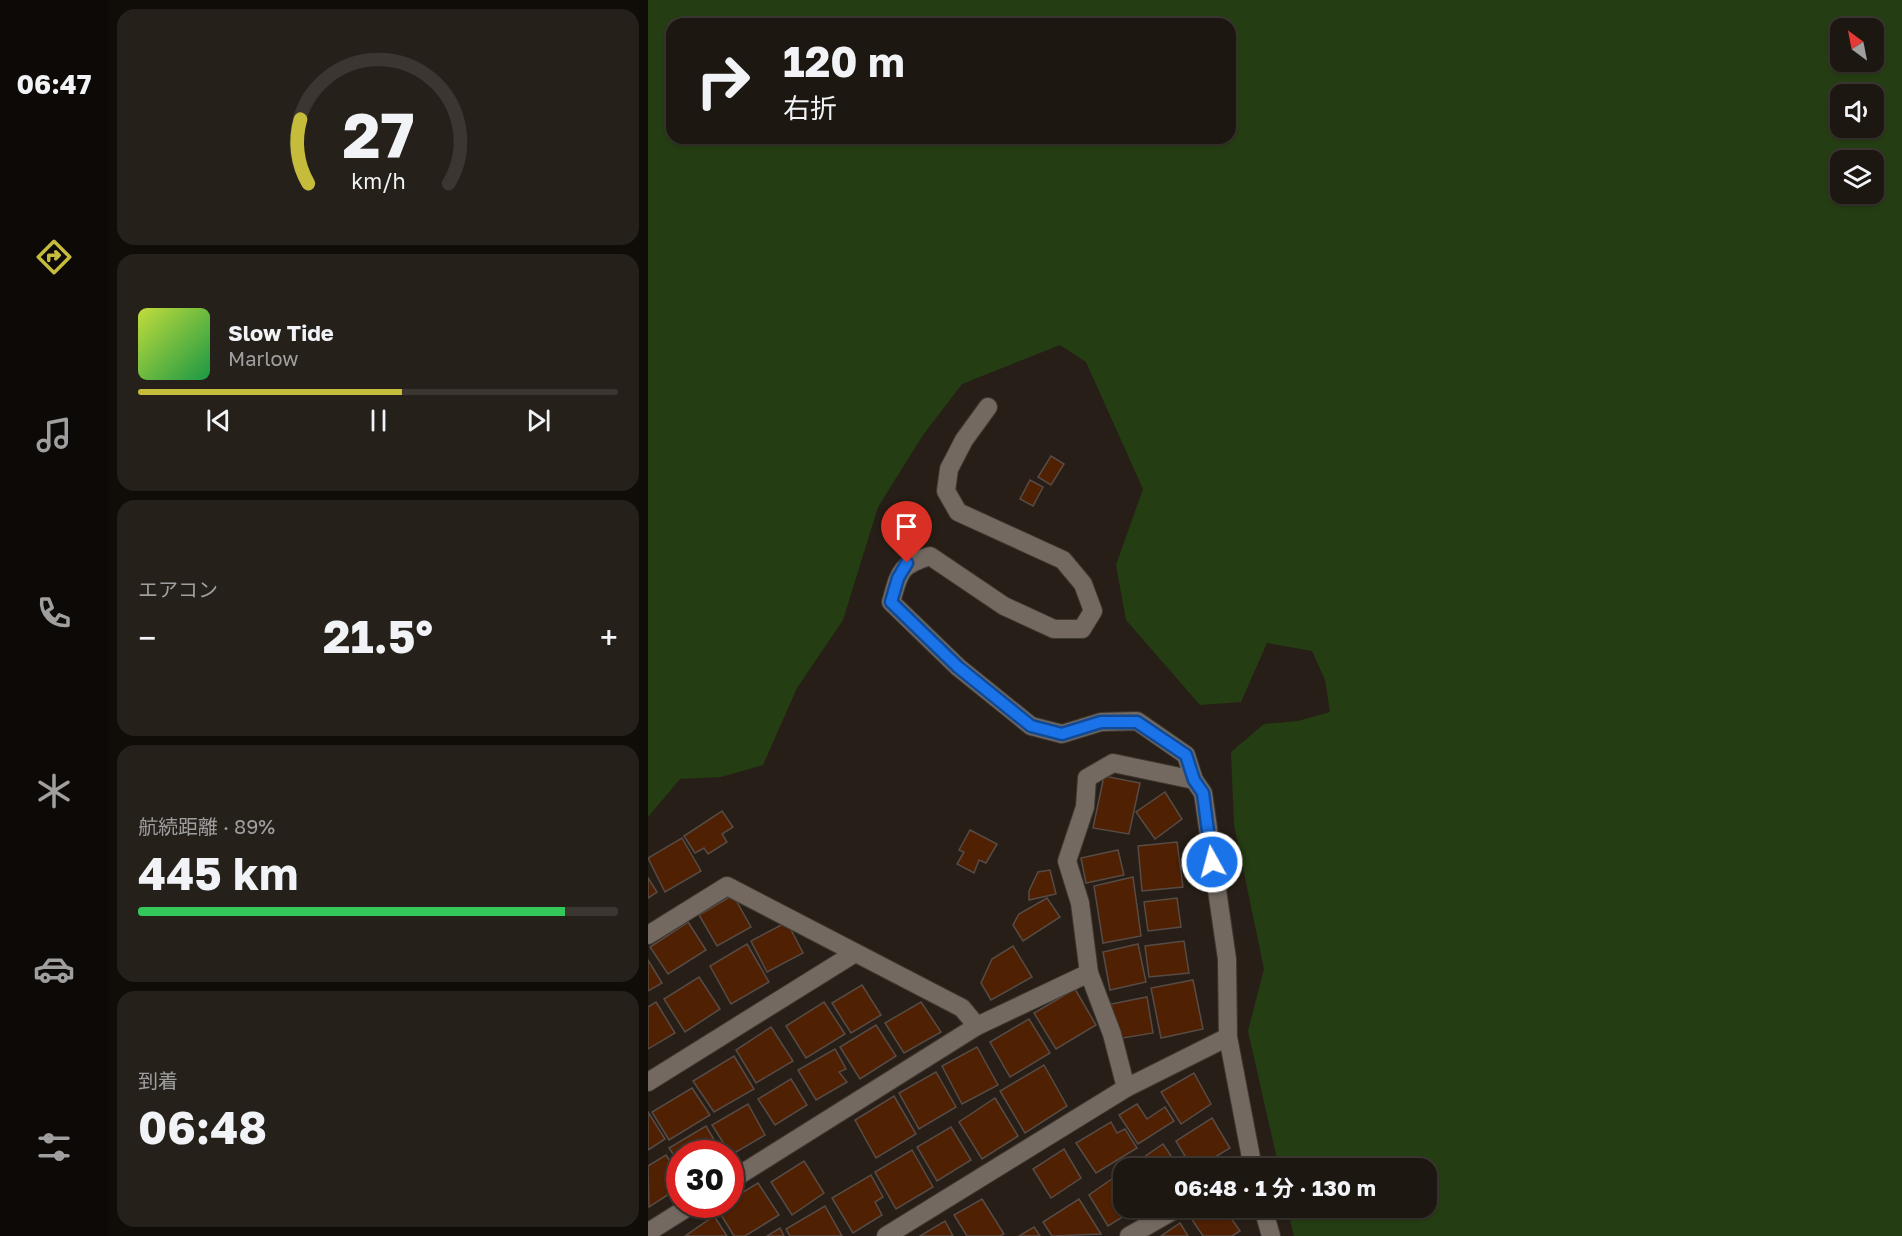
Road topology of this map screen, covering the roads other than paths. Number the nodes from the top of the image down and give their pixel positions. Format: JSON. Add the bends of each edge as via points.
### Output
{"nodes":[{"id":1,"x":988,"y":407,"type":"dead end"},
{"id":2,"x":1194,"y":780,"type":"junction"},
{"id":3,"x":648,"y":935,"type":"edge"},
{"id":4,"x":855,"y":953,"type":"junction"},
{"id":5,"x":1089,"y":973,"type":"junction"},
{"id":6,"x":977,"y":1026,"type":"junction"},
{"id":7,"x":1228,"y":1037,"type":"junction"},
{"id":8,"x":648,"y":1082,"type":"edge"},
{"id":9,"x":1126,"y":1088,"type":"junction"},
{"id":10,"x":1248,"y":1158,"type":"edge"},
{"id":11,"x":744,"y":1172,"type":"edge"},
{"id":12,"x":672,"y":1218,"type":"edge"},
{"id":13,"x":1160,"y":1218,"type":"edge"},
{"id":14,"x":1266,"y":1218,"type":"edge"},
{"id":15,"x":650,"y":1232,"type":"edge"},
{"id":16,"x":886,"y":1236,"type":"edge"},
{"id":17,"x":1129,"y":1236,"type":"edge"},
{"id":18,"x":1271,"y":1236,"type":"edge"}],
"edges":[{"from":1,"to":2,"type":"street","via":[[959,449],[946,491],[958,512],[1063,560],[1083,584],[1093,611],[1082,629],[1054,630],[1004,606],[930,556],[907,563],[891,602],[958,667],[1031,726],[1062,734],[1101,722],[1137,722],[1186,755]]},
{"from":2,"to":5,"type":"street","via":[[1113,763],[1088,778],[1085,807],[1067,861],[1080,903]]},
{"from":2,"to":7,"type":"street","via":[[1203,793],[1227,959]]},
{"from":3,"to":4,"type":"street","via":[[727,886]]},
{"from":4,"to":6,"type":"street","via":[[962,1008]]},
{"from":4,"to":8,"type":"street"},
{"from":5,"to":6,"type":"street"},
{"from":5,"to":9,"type":"street","via":[[1112,1034]]},
{"from":6,"to":11,"type":"street"},
{"from":7,"to":9,"type":"street"},
{"from":7,"to":10,"type":"street"},
{"from":9,"to":16,"type":"street"},
{"from":12,"to":15,"type":"street"},
{"from":13,"to":17,"type":"street"},
{"from":14,"to":18,"type":"street"}]}
